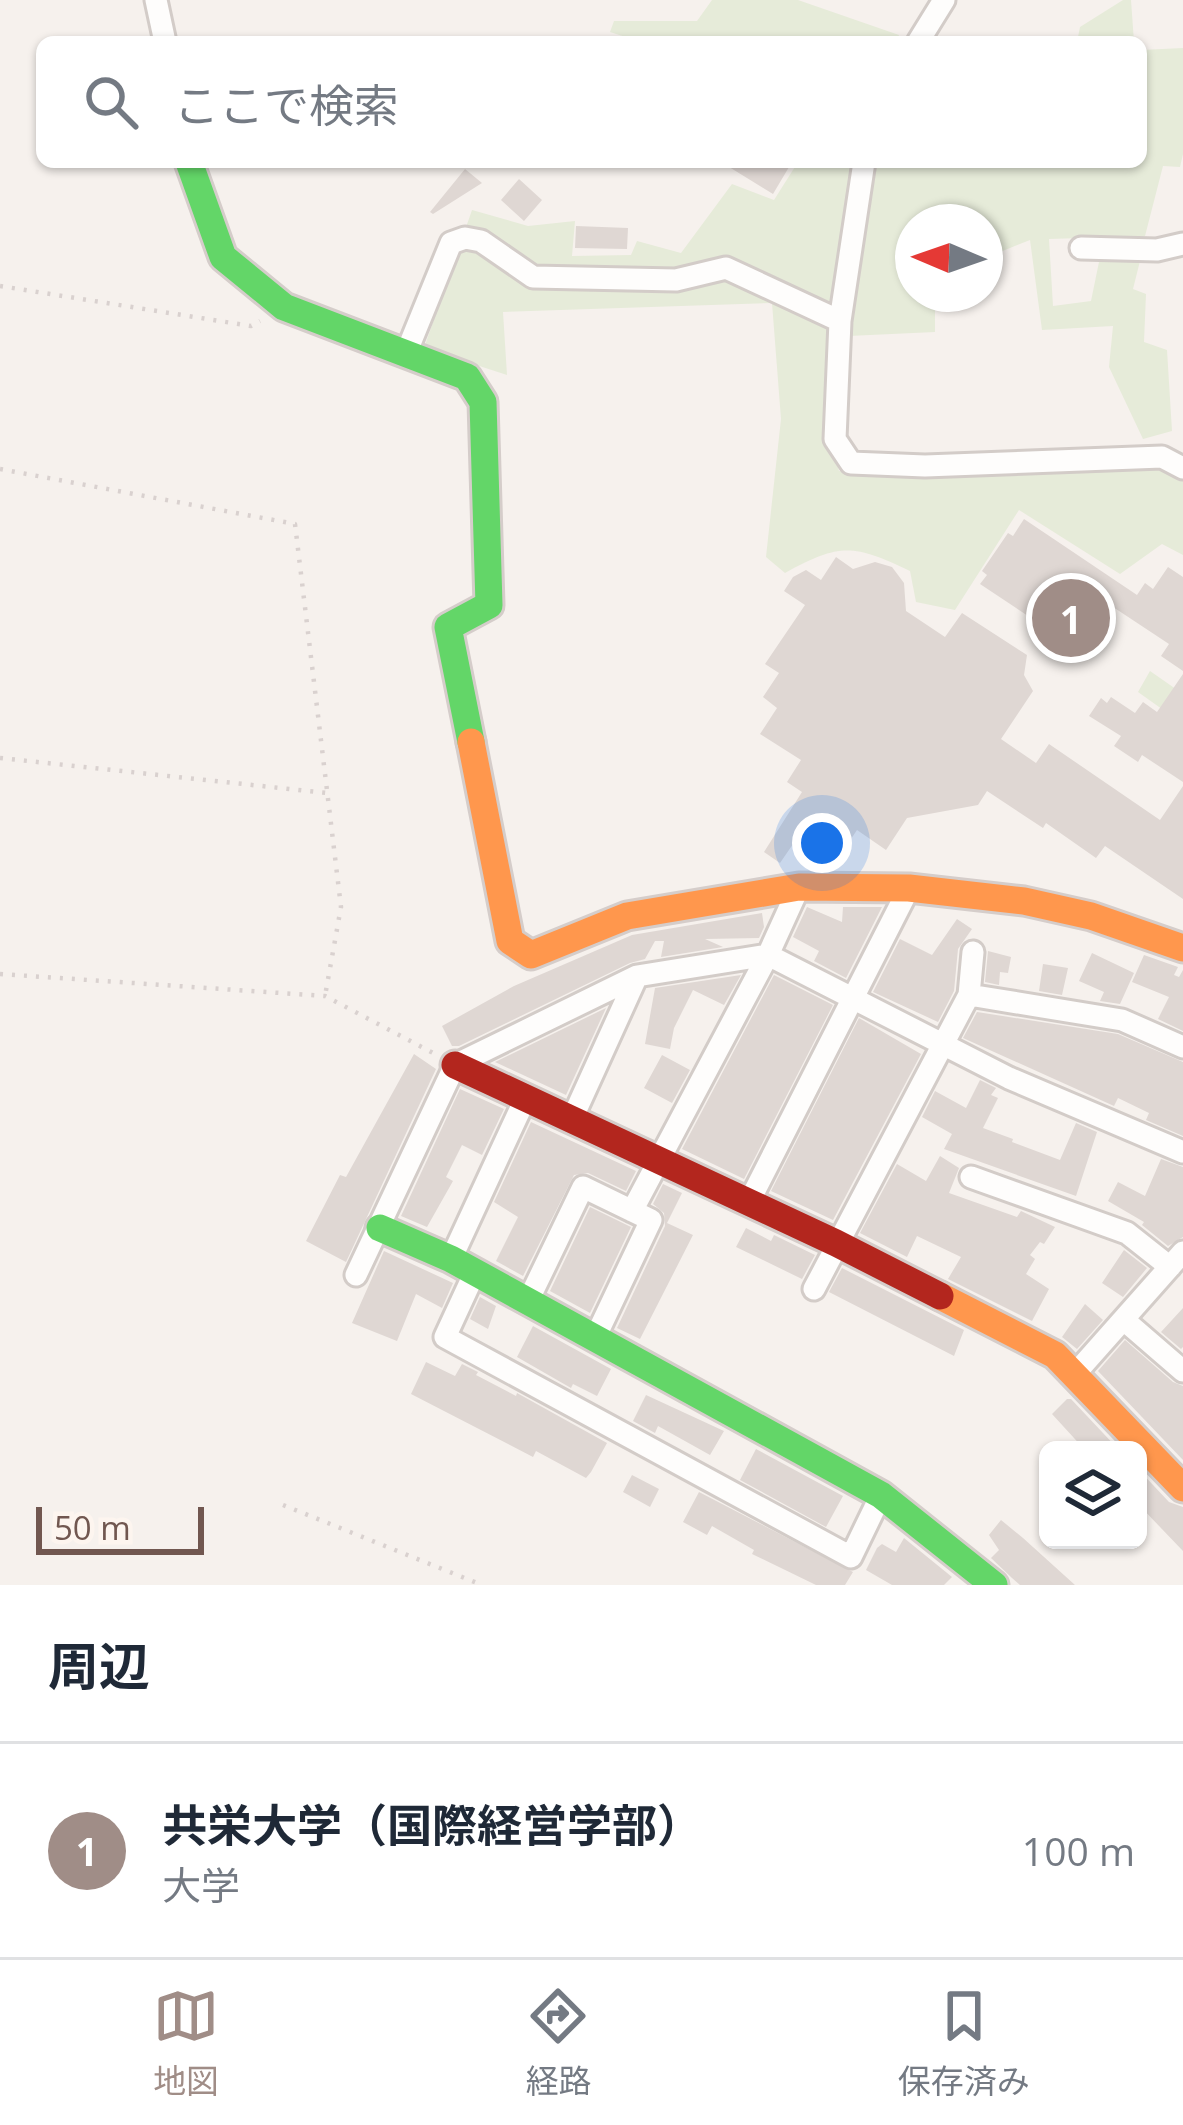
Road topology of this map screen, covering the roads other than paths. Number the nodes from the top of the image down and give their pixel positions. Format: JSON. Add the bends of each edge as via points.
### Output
{"nodes":[{"id":1,"x":156,"y":0,"type":"edge"},
{"id":2,"x":944,"y":0,"type":"edge"},
{"id":3,"x":164,"y":36,"type":"edge"},
{"id":4,"x":921,"y":36,"type":"edge"},
{"id":5,"x":190,"y":168,"type":"edge"},
{"id":6,"x":863,"y":168,"type":"edge"},
{"id":7,"x":1183,"y":244,"type":"edge"},
{"id":8,"x":1081,"y":248,"type":"dead end"},
{"id":9,"x":840,"y":321,"type":"junction"},
{"id":10,"x":407,"y":351,"type":"junction"},
{"id":11,"x":1183,"y":468,"type":"edge"},
{"id":12,"x":799,"y":887,"type":"junction"},
{"id":13,"x":909,"y":888,"type":"junction"},
{"id":14,"x":1183,"y":948,"type":"edge"},
{"id":15,"x":973,"y":952,"type":"dead end"},
{"id":16,"x":768,"y":955,"type":"junction"},
{"id":17,"x":637,"y":976,"type":"junction"},
{"id":18,"x":969,"y":995,"type":"junction"},
{"id":19,"x":854,"y":999,"type":"junction"},
{"id":20,"x":941,"y":1044,"type":"junction"},
{"id":21,"x":1183,"y":1047,"type":"edge"},
{"id":22,"x":455,"y":1065,"type":"junction"},
{"id":23,"x":526,"y":1097,"type":"junction"},
{"id":24,"x":572,"y":1119,"type":"junction"},
{"id":25,"x":1183,"y":1152,"type":"edge"},
{"id":26,"x":657,"y":1159,"type":"junction"},
{"id":27,"x":971,"y":1177,"type":"dead end"},
{"id":28,"x":749,"y":1202,"type":"junction"},
{"id":29,"x":632,"y":1211,"type":"junction"},
{"id":30,"x":380,"y":1228,"type":"junction"},
{"id":31,"x":836,"y":1243,"type":"junction"},
{"id":32,"x":1176,"y":1260,"type":"edge"},
{"id":33,"x":463,"y":1266,"type":"junction"},
{"id":34,"x":356,"y":1275,"type":"dead end"},
{"id":35,"x":814,"y":1289,"type":"dead end"},
{"id":36,"x":528,"y":1301,"type":"junction"},
{"id":37,"x":1124,"y":1320,"type":"junction"},
{"id":38,"x":595,"y":1338,"type":"junction"},
{"id":39,"x":1183,"y":1371,"type":"edge"},
{"id":40,"x":1074,"y":1375,"type":"junction"},
{"id":41,"x":1183,"y":1488,"type":"edge"},
{"id":42,"x":881,"y":1495,"type":"junction"},
{"id":43,"x":994,"y":1585,"type":"edge"}],
"edges":[{"from":1,"to":3,"type":"street"},
{"from":2,"to":4,"type":"street"},
{"from":5,"to":10,"type":"street","via":[[223,257],[284,307]]},
{"from":6,"to":9,"type":"street"},
{"from":7,"to":8,"type":"street"},
{"from":9,"to":10,"type":"street","via":[[726,268],[676,280],[533,277],[465,238],[451,243]]},
{"from":9,"to":11,"type":"street","via":[[835,440],[851,463],[1162,458]]},
{"from":10,"to":12,"type":"street","via":[[467,377],[484,402],[489,605],[448,627],[510,941],[531,955],[627,916]]},
{"from":12,"to":13,"type":"street"},
{"from":12,"to":16,"type":"street"},
{"from":13,"to":14,"type":"street","via":[[1091,916]]},
{"from":13,"to":19,"type":"street"},
{"from":15,"to":18,"type":"street"},
{"from":16,"to":17,"type":"street"},
{"from":16,"to":19,"type":"street"},
{"from":16,"to":26,"type":"street"},
{"from":17,"to":22,"type":"street"},
{"from":17,"to":24,"type":"street"},
{"from":18,"to":20,"type":"street"},
{"from":18,"to":21,"type":"street","via":[[1122,1020]]},
{"from":19,"to":20,"type":"street"},
{"from":19,"to":28,"type":"street"},
{"from":20,"to":25,"type":"street"},
{"from":20,"to":31,"type":"street"},
{"from":22,"to":23,"type":"street"},
{"from":22,"to":30,"type":"street"},
{"from":23,"to":24,"type":"street"},
{"from":23,"to":33,"type":"street"},
{"from":24,"to":26,"type":"street"},
{"from":26,"to":28,"type":"street"},
{"from":26,"to":29,"type":"street"},
{"from":27,"to":32,"type":"street","via":[[1127,1233]]},
{"from":28,"to":31,"type":"street"},
{"from":29,"to":36,"type":"street","via":[[583,1187]]},
{"from":29,"to":38,"type":"street","via":[[651,1220]]},
{"from":30,"to":33,"type":"street"},
{"from":30,"to":34,"type":"street"},
{"from":31,"to":35,"type":"street"},
{"from":31,"to":40,"type":"street","via":[[1055,1355]]},
{"from":32,"to":37,"type":"street"},
{"from":33,"to":36,"type":"street"},
{"from":33,"to":42,"type":"street","via":[[445,1337],[851,1557]]},
{"from":36,"to":38,"type":"street"},
{"from":37,"to":39,"type":"street"},
{"from":37,"to":40,"type":"street"},
{"from":38,"to":42,"type":"street"},
{"from":40,"to":41,"type":"street"},
{"from":42,"to":43,"type":"street"}]}
